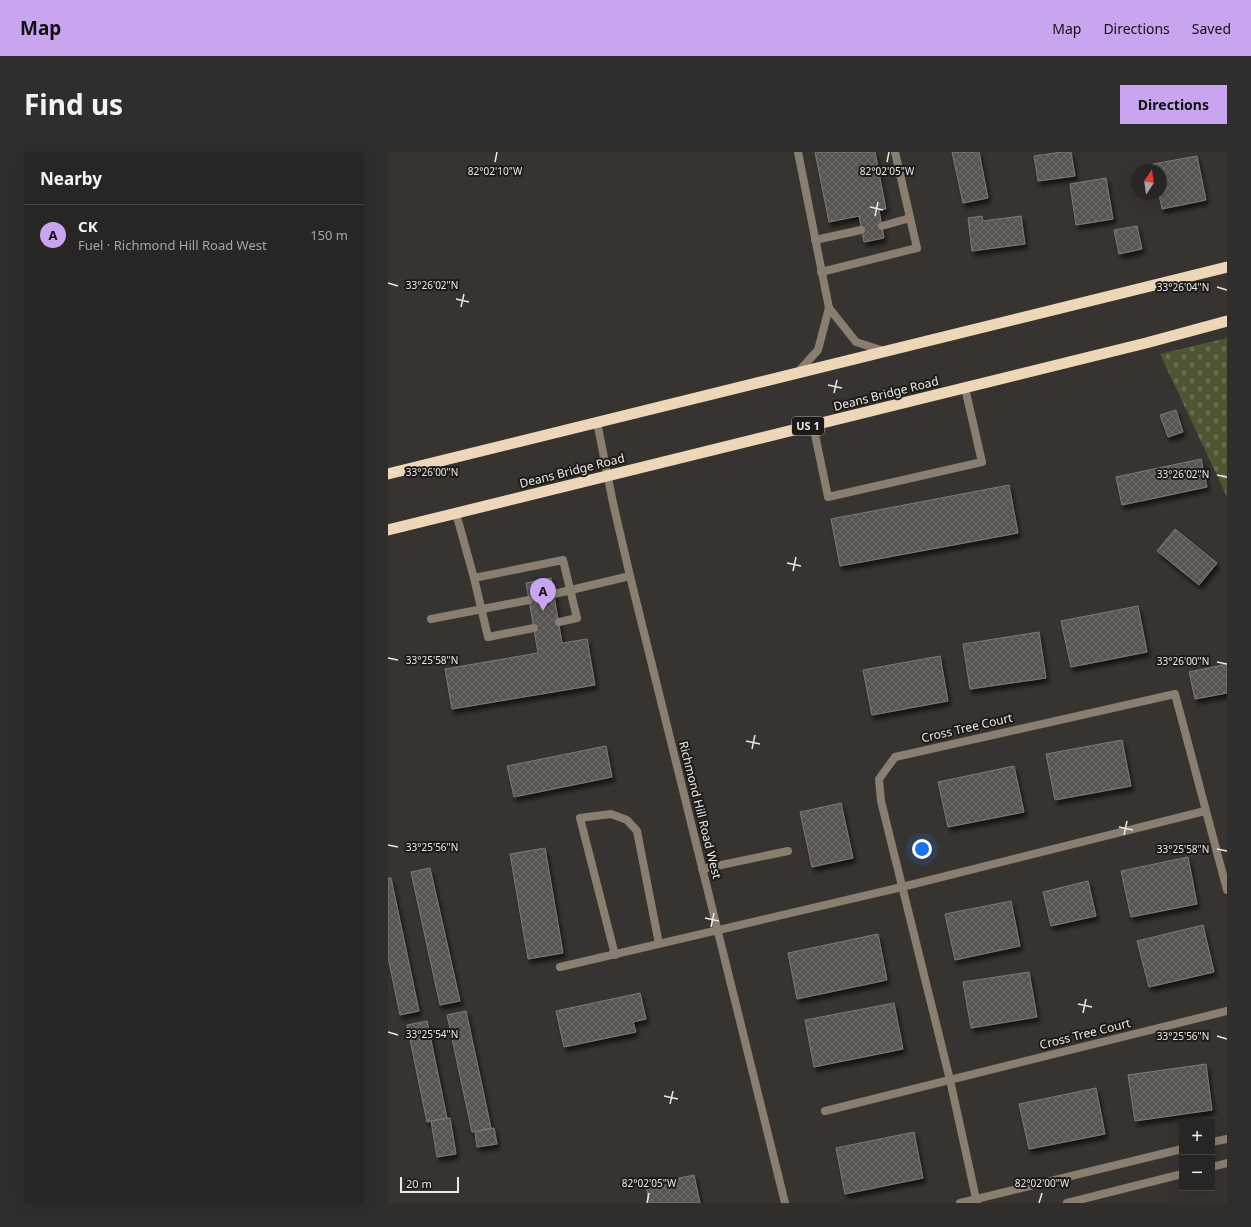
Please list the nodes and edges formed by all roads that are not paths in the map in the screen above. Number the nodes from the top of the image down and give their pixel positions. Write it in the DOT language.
graph roads {
  1 [pos="798,152"];
  2 [pos="895,152"];
  3 [pos="910,218"];
  4 [pos="882,226"];
  5 [pos="862,230"];
  6 [pos="815,240"];
  7 [pos="1227,267"];
  8 [pos="821,272"];
  9 [pos="829,308"];
  10 [pos="1227,322"];
  11 [pos="884,351"];
  12 [pos="798,373"];
  13 [pos="965,388"];
  14 [pos="597,422"];
  15 [pos="814,425"];
  16 [pos="388,474"];
  17 [pos="608,476"];
  18 [pos="456,513"];
  19 [pos="388,530"];
  20 [pos="630,576"];
  21 [pos="474,578"];
  22 [pos="571,590"];
  23 [pos="554,594"];
  24 [pos="529,600"];
  25 [pos="482,610"];
  26 [pos="431,620"];
  27 [pos="558,622"];
  28 [pos="534,628"];
  29 [pos="1205,811"];
  30 [pos="788,851"];
  31 [pos="1223,861"];
  32 [pos="702,869"];
  33 [pos="902,887"];
  34 [pos="1227,890"];
  35 [pos="717,931"];
  36 [pos="658,944"];
  37 [pos="615,955"];
  38 [pos="560,967"];
  39 [pos="1227,1011"];
  40 [pos="950,1080"];
  41 [pos="825,1111"];
  42 [pos="1227,1139"];
  43 [pos="1215,1141"];
  44 [pos="1179,1150"];
  45 [pos="1227,1163"];
  46 [pos="1215,1166"];
  47 [pos="1179,1175"];
  48 [pos="977,1201"];
  49 [pos="784,1203"];
  50 [pos="960,1203"];
  51 [pos="1067,1203"];
  1 -- 6 [label="street"];
  2 -- 3 [label="street"];
  3 -- 4 [label="street"];
  3 -- 8 [label="street"];
  5 -- 6 [label="street"];
  6 -- 8 [label="street"];
  7 -- 11 [label="highway"];
  8 -- 9 [label="street"];
  9 -- 11 [label="street"];
  9 -- 12 [label="street"];
  10 -- 13 [label="highway, Deans Bridge Road / US 1"];
  11 -- 12 [label="highway"];
  12 -- 14 [label="highway"];
  13 -- 15 [label="highway, Deans Bridge Road / US 1"];
  13 -- 15 [label="street"];
  14 -- 16 [label="highway"];
  14 -- 17 [label="street, Richmond Hill Road West"];
  15 -- 17 [label="highway, Deans Bridge Road / US 1"];
  17 -- 18 [label="highway, Deans Bridge Road / US 1"];
  17 -- 20 [label="street, Richmond Hill Road West"];
  18 -- 19 [label="highway, Deans Bridge Road / US 1"];
  18 -- 21 [label="street"];
  20 -- 22 [label="street"];
  20 -- 32 [label="street, Richmond Hill Road West"];
  21 -- 22 [label="street"];
  21 -- 25 [label="street"];
  22 -- 23 [label="street"];
  22 -- 27 [label="street"];
  24 -- 25 [label="street"];
  25 -- 26 [label="street"];
  25 -- 28 [label="street"];
  29 -- 31 [label="street, Cross Tree Court"];
  29 -- 33 [label="street"];
  29 -- 33 [label="street, Cross Tree Court"];
  30 -- 32 [label="street"];
  31 -- 34 [label="street, Cross Tree Court"];
  32 -- 35 [label="street, Richmond Hill Road West"];
  33 -- 35 [label="street"];
  33 -- 40 [label="street, Cross Tree Court"];
  35 -- 36 [label="street"];
  35 -- 49 [label="street, Richmond Hill Road West"];
  36 -- 37 [label="street"];
  36 -- 37 [label="street"];
  37 -- 38 [label="street"];
  39 -- 40 [label="street, Cross Tree Court"];
  40 -- 41 [label="street, Cross Tree Court"];
  40 -- 48 [label="street, Cross Tree Court"];
  42 -- 43 [label="street"];
  44 -- 48 [label="street"];
  45 -- 46 [label="street"];
  47 -- 51 [label="street"];
  48 -- 50 [label="street"];
}
